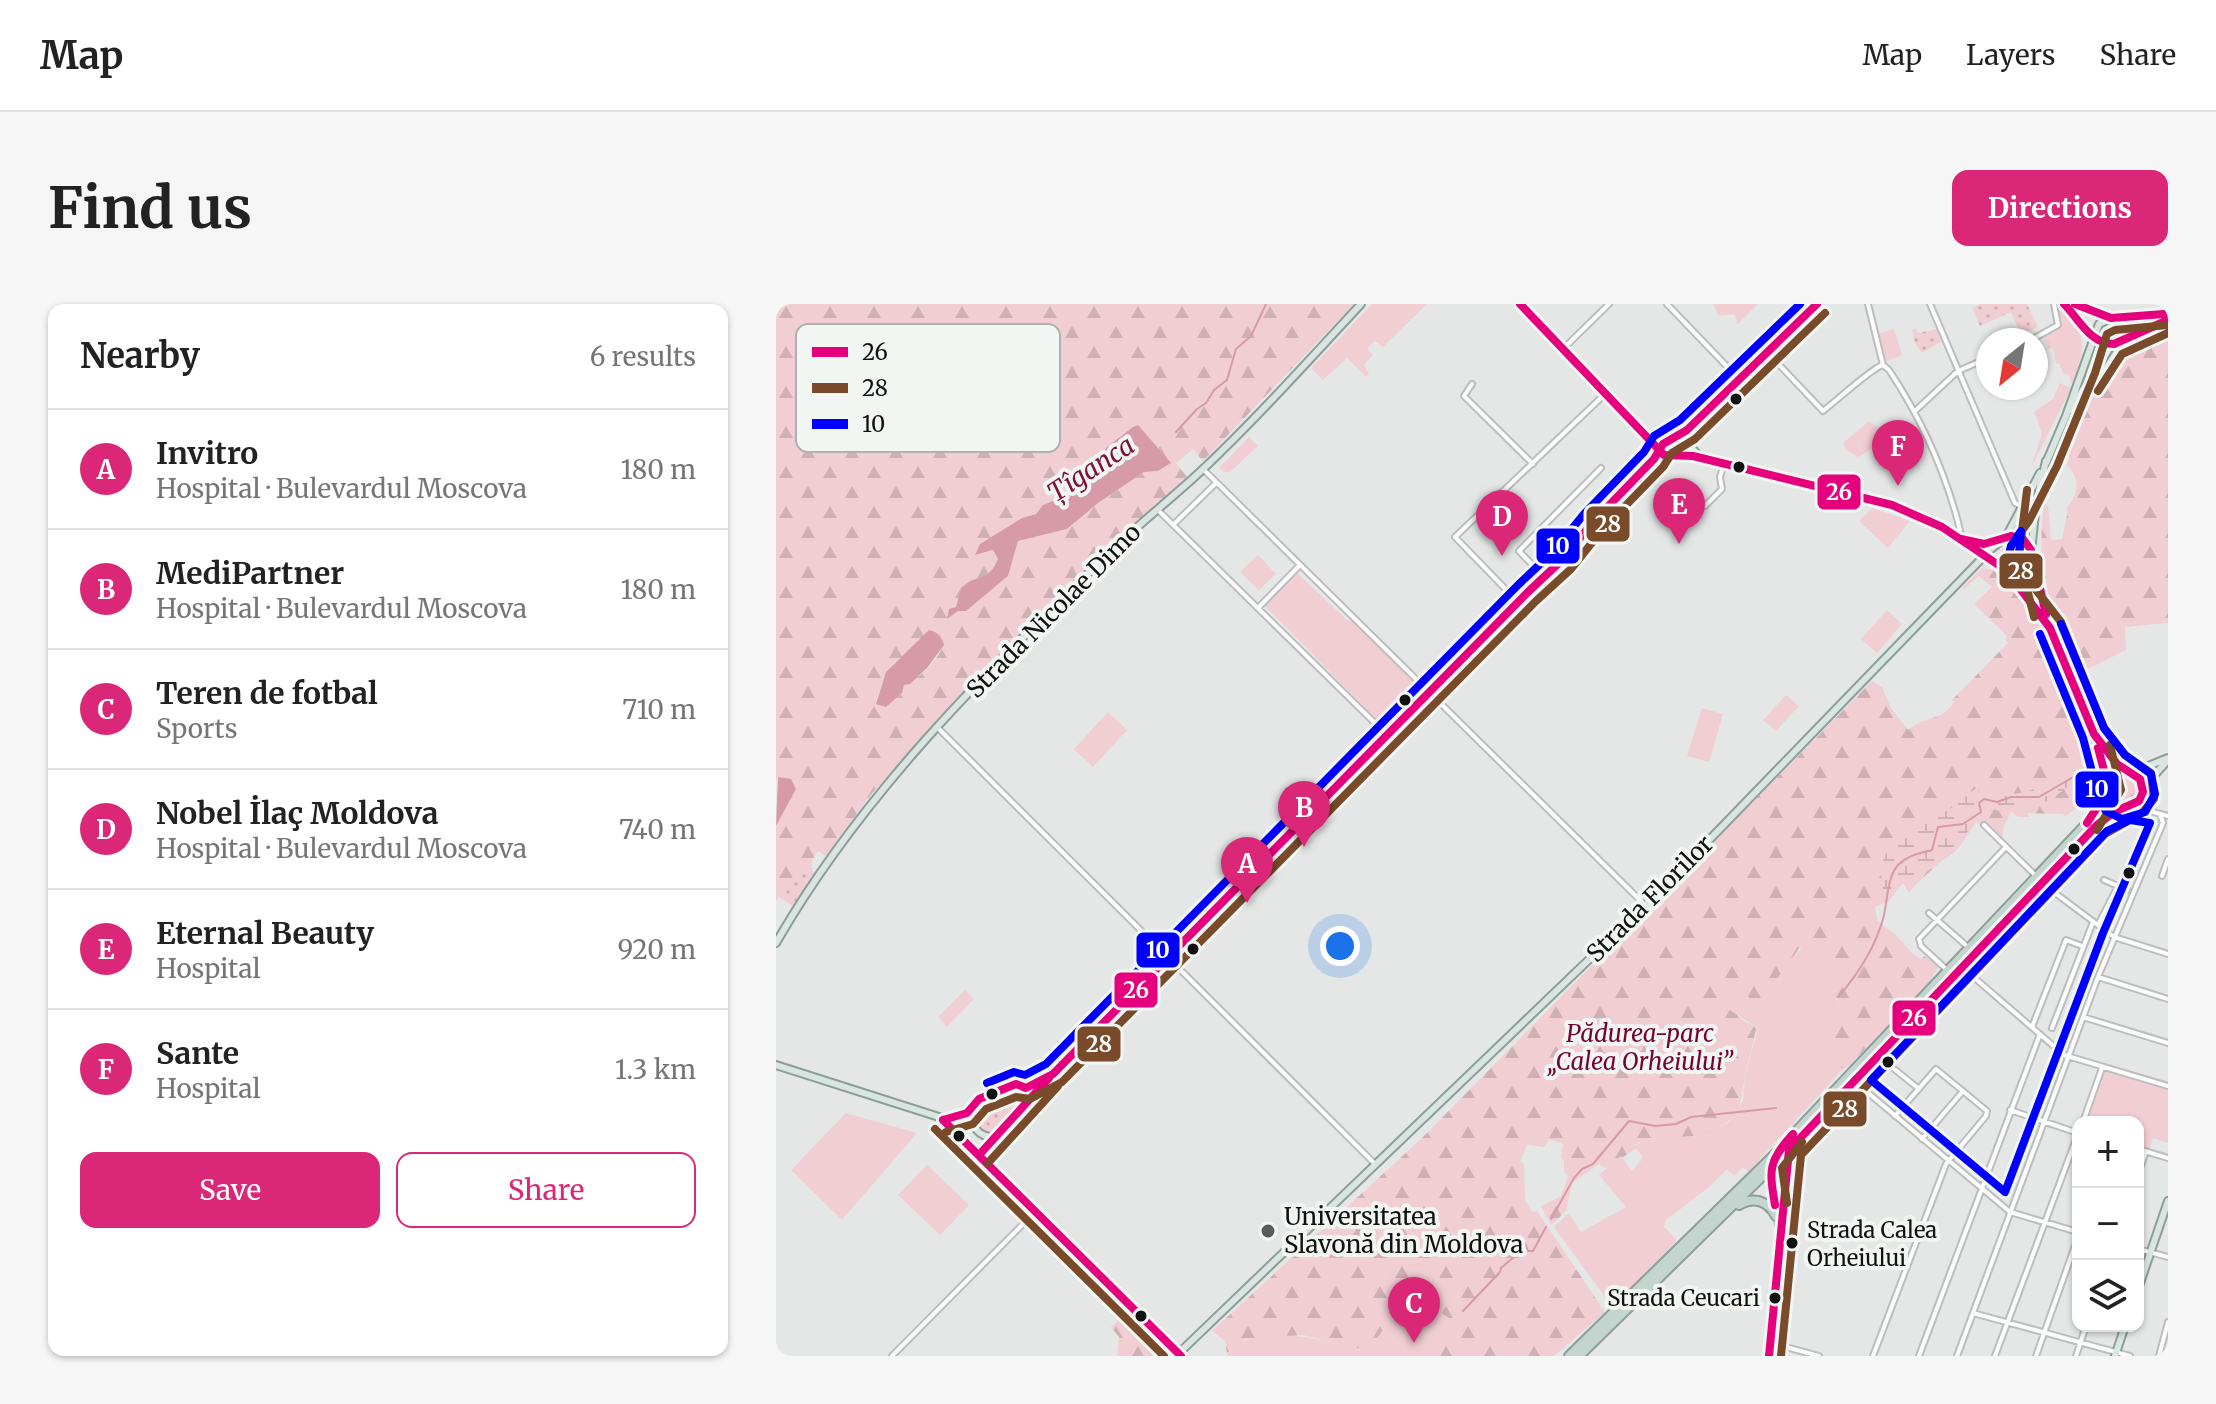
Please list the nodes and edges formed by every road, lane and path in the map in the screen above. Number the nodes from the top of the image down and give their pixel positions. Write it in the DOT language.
graph roads {
  1 [pos="1361,304"];
  2 [pos="1520,304"];
  3 [pos="1609,304"];
  4 [pos="1667,304"];
  5 [pos="1817,304"];
  6 [pos="1868,304"];
  7 [pos="2054,304"];
  8 [pos="2064,304"];
  9 [pos="2075,304"];
  10 [pos="1932,305"];
  11 [pos="2168,313"];
  12 [pos="2111,318"];
  13 [pos="2168,320"];
  14 [pos="2048,331"];
  15 [pos="2093,336"];
  16 [pos="2114,344"];
  17 [pos="1563,349"];
  18 [pos="1768,353"];
  19 [pos="1976,363"];
  20 [pos="1883,365"];
  21 [pos="1958,371"];
  22 [pos="1740,380"];
  23 [pos="1472,384"];
  24 [pos="1606,393"];
  25 [pos="1915,411"];
  26 [pos="2066,416"];
  27 [pos="1688,429"];
  28 [pos="1643,434"];
  29 [pos="1668,447"];
  30 [pos="1671,456"];
  31 [pos="1700,458"];
  32 [pos="1654,459"];
  33 [pos="2046,461"];
  34 [pos="1724,463"];
  35 [pos="1533,464"];
  36 [pos="1601,468"];
  37 [pos="1203,469"];
  38 [pos="1216,483"];
  39 [pos="1705,506"];
  40 [pos="2023,507"];
  41 [pos="1158,510"];
  42 [pos="1173,525"];
  43 [pos="1587,533"];
  44 [pos="1959,538"];
  45 [pos="2003,540"];
  46 [pos="1975,551"];
  47 [pos="1566,553"];
  48 [pos="2031,553"];
  49 [pos="1984,557"];
  50 [pos="1300,565"];
  51 [pos="1974,568"];
  52 [pos="2003,569"];
  53 [pos="1541,574"];
  54 [pos="1528,592"];
  55 [pos="1518,602"];
  56 [pos="1258,608"];
  57 [pos="2050,628"];
  58 [pos="1429,692"];
  59 [pos="937,727"];
  60 [pos="2094,734"];
  61 [pos="1387,735"];
  62 [pos="2168,759"];
  63 [pos="2129,773"];
  64 [pos="2109,788"];
  65 [pos="2142,793"];
  66 [pos="2128,806"];
  67 [pos="2150,810"];
  68 [pos="2160,814"];
  69 [pos="2168,816"];
  70 [pos="1984,825"];
  71 [pos="2006,847"];
  72 [pos="2168,859"];
  73 [pos="2162,876"];
  74 [pos="2039,879"];
  75 [pos="2104,880"];
  76 [pos="2118,886"];
  77 [pos="2127,890"];
  78 [pos="1645,905"];
  79 [pos="1929,913"];
  80 [pos="1936,919"];
  81 [pos="2096,924"];
  82 [pos="2114,937"];
  83 [pos="776,943"];
  84 [pos="2082,946"];
  85 [pos="1968,947"];
  86 [pos="2168,954"];
  87 [pos="1168,956"];
  88 [pos="1961,966"];
  89 [pos="1947,970"];
  90 [pos="2098,977"];
  91 [pos="2168,999"];
  92 [pos="2083,1017"];
  93 [pos="1900,1026"];
  94 [pos="2032,1027"];
  95 [pos="2052,1028"];
  96 [pos="2040,1034"];
  97 [pos="2168,1043"];
  98 [pos="2068,1057"];
  99 [pos="1888,1064"];
  100 [pos="776,1065"];
  101 [pos="2103,1067"];
  102 [pos="1053,1074"];
  103 [pos="1854,1081"];
  104 [pos="2168,1086"];
  105 [pos="1026,1088"];
  106 [pos="1919,1089"];
  107 [pos="1963,1091"];
  108 [pos="1032,1099"];
  109 [pos="973,1109"];
  110 [pos="2010,1110"];
  111 [pos="1895,1116"];
  112 [pos="2085,1116"];
  113 [pos="943,1120"];
  114 [pos="2044,1122"];
  115 [pos="2072,1131"];
  116 [pos="996,1137"];
  117 [pos="1922,1139"];
  118 [pos="2072,1149"];
  119 [pos="1789,1150"];
  120 [pos="2146,1151"];
  121 [pos="979,1155"];
  122 [pos="1773,1156"];
  123 [pos="2144,1157"];
  124 [pos="2168,1158"];
  125 [pos="1948,1161"];
  126 [pos="1375,1164"];
  127 [pos="1768,1172"];
  128 [pos="1981,1189"];
  129 [pos="2168,1201"];
  130 [pos="1036,1211"];
  131 [pos="1723,1212"];
  132 [pos="2010,1212"];
  133 [pos="1776,1216"];
  134 [pos="2044,1223"];
  135 [pos="2072,1233"];
  136 [pos="1779,1236"];
  137 [pos="2144,1251"];
  138 [pos="2072,1252"];
  139 [pos="2150,1253"];
  140 [pos="2168,1257"];
  141 [pos="2144,1271"];
  142 [pos="1973,1313"];
  143 [pos="2168,1322"];
  144 [pos="2007,1323"];
  145 [pos="2084,1332"];
  146 [pos="2123,1332"];
  147 [pos="2044,1333"];
  148 [pos="1771,1343"];
  149 [pos="2080,1343"];
  150 [pos="2115,1354"];
  151 [pos="1180,1355"];
  152 [pos="892,1356"];
  153 [pos="1569,1356"];
  154 [pos="1579,1356"];
  155 [pos="1769,1356"];
  156 [pos="1819,1356"];
  157 [pos="1873,1356"];
  158 [pos="1919,1356"];
  159 [pos="1957,1356"];
  160 [pos="1995,1356"];
  161 [pos="2036,1356"];
  162 [pos="2076,1356"];
  163 [pos="2130,1356"];
  164 [pos="2159,1356"];
  1 -- 37 [label="main road, Strada Nicolae Dimo"];
  2 -- 17 [label="main road"];
  3 -- 17 [label="street"];
  4 -- 22 [label="street"];
  5 -- 18 [label="main road"];
  6 -- 20 [label="street"];
  7 -- 14 [label="street"];
  8 -- 15 [label="main road"];
  9 -- 12 [label="main road"];
  10 -- 21 [label="street"];
  11 -- 12 [label="main road"];
  12 -- 15 [label="main road"];
  12 -- 16 [label="main road"];
  13 -- 16 [label="main road"];
  15 -- 16 [label="main road"];
  15 -- 26 [label="main road"];
  16 -- 26 [label="main road"];
  17 -- 24 [label="main road"];
  18 -- 20 [label="street"];
  18 -- 22 [label="main road"];
  19 -- 21 [label="street"];
  20 -- 25 [label="street"];
  21 -- 25 [label="street"];
  21 -- 40 [label="street"];
  22 -- 27 [label="main road"];
  23 -- 35 [label="street"];
  24 -- 28 [label="main road"];
  24 -- 35 [label="street"];
  25 -- 44 [label="street"];
  26 -- 33 [label="main road"];
  27 -- 29 [label="main road"];
  27 -- 29 [label="main road"];
  27 -- 31 [label="main road"];
  28 -- 29 [label="main road"];
  28 -- 32 [label="main road"];
  29 -- 30 [label="main road"];
  29 -- 31 [label="main road"];
  29 -- 32 [label="main road"];
  30 -- 31 [label="main road"];
  30 -- 43 [label="main road"];
  31 -- 34 [label="main road"];
  32 -- 43 [label="main road"];
  33 -- 40 [label="main road, Strada Florilor"];
  33 -- 48 [label="main road"];
  34 -- 39 [label="street"];
  34 -- 44 [label="main road"];
  35 -- 55 [label="street"];
  36 -- 53 [label="street"];
  37 -- 38 [label="street"];
  37 -- 41 [label="main road, Strada Nicolae Dimo"];
  38 -- 42 [label="street"];
  38 -- 50 [label="street"];
  40 -- 45 [label="main road, Strada Florilor"];
  41 -- 42 [label="street"];
  41 -- 59 [label="main road, Strada Nicolae Dimo"];
  42 -- 56 [label="street"];
  43 -- 47 [label="main road"];
  44 -- 45 [label="main road"];
  44 -- 46 [label="main road"];
  45 -- 48 [label="main road"];
  45 -- 49 [label="main road, Strada Florilor"];
  45 -- 52 [label="main road"];
  46 -- 49 [label="main road"];
  46 -- 51 [label="main road"];
  47 -- 53 [label="main road"];
  47 -- 54 [label="main road"];
  48 -- 52 [label="main road"];
  48 -- 57 [label="main road"];
  49 -- 51 [label="main road, Strada Florilor"];
  49 -- 52 [label="main road"];
  50 -- 56 [label="street"];
  50 -- 58 [label="street"];
  51 -- 52 [label="main road"];
  51 -- 78 [label="main road, Strada Florilor"];
  52 -- 57 [label="main road"];
  53 -- 54 [label="main road"];
  54 -- 55 [label="main road"];
  55 -- 58 [label="main road"];
  56 -- 61 [label="street"];
  57 -- 60 [label="main road"];
  58 -- 61 [label="main road"];
  58 -- 78 [label="street"];
  59 -- 83 [label="main road, Strada Nicolae Dimo"];
  59 -- 87 [label="street"];
  60 -- 63 [label="main road"];
  60 -- 64 [label="main road"];
  61 -- 87 [label="main road"];
  62 -- 63 [label="main road"];
  62 -- 65 [label="main road"];
  63 -- 64 [label="highway"];
  63 -- 65 [label="highway"];
  64 -- 66 [label="highway"];
  64 -- 74 [label="highway"];
  65 -- 66 [label="highway"];
  65 -- 67 [label="street"];
  66 -- 67 [label="street"];
  66 -- 74 [label="highway"];
  67 -- 68 [label="street"];
  68 -- 69 [label="street"];
  68 -- 82 [label="street"];
  70 -- 71 [label="street"];
  71 -- 74 [label="street"];
  71 -- 80 [label="street"];
  72 -- 73 [label="street"];
  74 -- 81 [label="street"];
  74 -- 85 [label="highway"];
  74 -- 88 [label="highway"];
  75 -- 76 [label="street"];
  76 -- 77 [label="street"];
  76 -- 81 [label="street"];
  78 -- 126 [label="main road, Strada Florilor"];
  79 -- 80 [label="street"];
  80 -- 85 [label="street"];
  80 -- 89 [label="street"];
  81 -- 82 [label="street"];
  81 -- 84 [label="street"];
  82 -- 86 [label="street"];
  82 -- 90 [label="street"];
  84 -- 94 [label="street"];
  84 -- 95 [label="street"];
  85 -- 89 [label="highway"];
  87 -- 102 [label="main road"];
  87 -- 126 [label="street"];
  88 -- 93 [label="highway"];
  88 -- 94 [label="street"];
  89 -- 93 [label="highway"];
  90 -- 91 [label="street"];
  90 -- 92 [label="street"];
  92 -- 97 [label="street"];
  92 -- 98 [label="street"];
  93 -- 103 [label="highway"];
  93 -- 122 [label="highway"];
  94 -- 96 [label="street"];
  96 -- 98 [label="street"];
  96 -- 110 [label="street"];
  98 -- 101 [label="street"];
  98 -- 114 [label="street"];
  99 -- 106 [label="street"];
  100 -- 113 [label="main road"];
  101 -- 104 [label="street"];
  101 -- 112 [label="street"];
  102 -- 105 [label="main road"];
  102 -- 108 [label="main road"];
  103 -- 111 [label="street"];
  103 -- 119 [label="highway"];
  105 -- 108 [label="main road"];
  105 -- 109 [label="main road"];
  106 -- 107 [label="street"];
  106 -- 111 [label="street"];
  107 -- 117 [label="street"];
  107 -- 125 [label="street"];
  108 -- 116 [label="main road"];
  109 -- 113 [label="main road"];
  109 -- 116 [label="main road"];
  110 -- 114 [label="street"];
  110 -- 128 [label="street"];
  111 -- 117 [label="street"];
  113 -- 121 [label="main road"];
  114 -- 115 [label="street"];
  114 -- 132 [label="street"];
  116 -- 121 [label="main road"];
  117 -- 125 [label="street"];
  118 -- 134 [label="street"];
  119 -- 127 [label="highway"];
  119 -- 136 [label="street"];
  120 -- 123 [label="street"];
  120 -- 124 [label="street"];
  121 -- 130 [label="main road"];
  122 -- 127 [label="street"];
  122 -- 131 [label="highway"];
  125 -- 128 [label="street"];
  125 -- 157 [label="street"];
  126 -- 151 [label="main road, Strada Florilor"];
  127 -- 131 [label="highway"];
  127 -- 133 [label="street"];
  128 -- 132 [label="street"];
  128 -- 158 [label="street"];
  129 -- 139 [label="main road"];
  130 -- 151 [label="main road"];
  130 -- 152 [label="street"];
  131 -- 133 [label="highway"];
  131 -- 153 [label="highway"];
  131 -- 154 [label="highway"];
  132 -- 134 [label="street"];
  132 -- 142 [label="street"];
  133 -- 136 [label="street"];
  134 -- 135 [label="street"];
  134 -- 144 [label="street"];
  136 -- 148 [label="street"];
  137 -- 139 [label="street"];
  138 -- 147 [label="street"];
  139 -- 140 [label="street"];
  139 -- 141 [label="main road"];
  142 -- 144 [label="street"];
  142 -- 159 [label="street"];
  143 -- 164 [label="street"];
  144 -- 147 [label="street"];
  144 -- 160 [label="street"];
  145 -- 149 [label="street"];
  146 -- 150 [label="main road"];
  147 -- 149 [label="street"];
  147 -- 161 [label="street"];
  148 -- 155 [label="street"];
  148 -- 156 [label="street"];
  149 -- 150 [label="street"];
  149 -- 162 [label="street"];
  150 -- 163 [label="street"];
}
